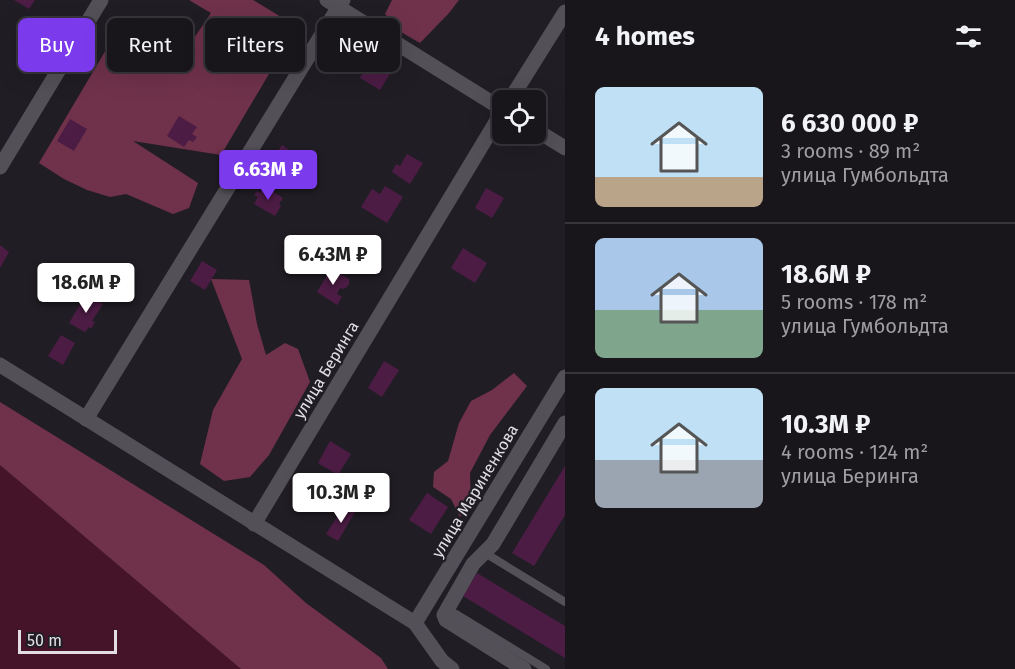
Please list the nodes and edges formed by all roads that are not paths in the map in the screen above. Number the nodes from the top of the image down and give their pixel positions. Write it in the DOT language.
graph roads {
  1 [pos="100,0"];
  2 [pos="336,2"];
  3 [pos="565,12"];
  4 [pos="516,90"];
  5 [pos="492,104"];
  6 [pos="492,128"];
  7 [pos="546,136"];
  8 [pos="565,148"];
  9 [pos="0,167"];
  10 [pos="0,365"];
  11 [pos="565,377"];
  12 [pos="86,419"];
  13 [pos="565,423"];
  14 [pos="254,524"];
  15 [pos="485,552"];
  16 [pos="565,602"];
  17 [pos="456,614"];
  18 [pos="415,623"];
  19 [pos="484,638"];
  20 [pos="525,665"];
  21 [pos="452,669"];
  22 [pos="546,669"];
  1 -- 9 [label="street"];
  2 -- 5 [label="street"];
  2 -- 12 [label="street"];
  3 -- 4 [label="street"];
  6 -- 14 [label="street, улица Беринга"];
  7 -- 8 [label="street"];
  10 -- 12 [label="street"];
  11 -- 18 [label="street, улица Мариненкова"];
  12 -- 14 [label="street"];
  13 -- 15 [label="street"];
  14 -- 18 [label="street"];
  15 -- 16 [label="lane"];
  15 -- 19 [label="street"];
  17 -- 19 [label="lane"];
  18 -- 21 [label="street"];
  19 -- 20 [label="street"];
  20 -- 22 [label="lane"];
}
